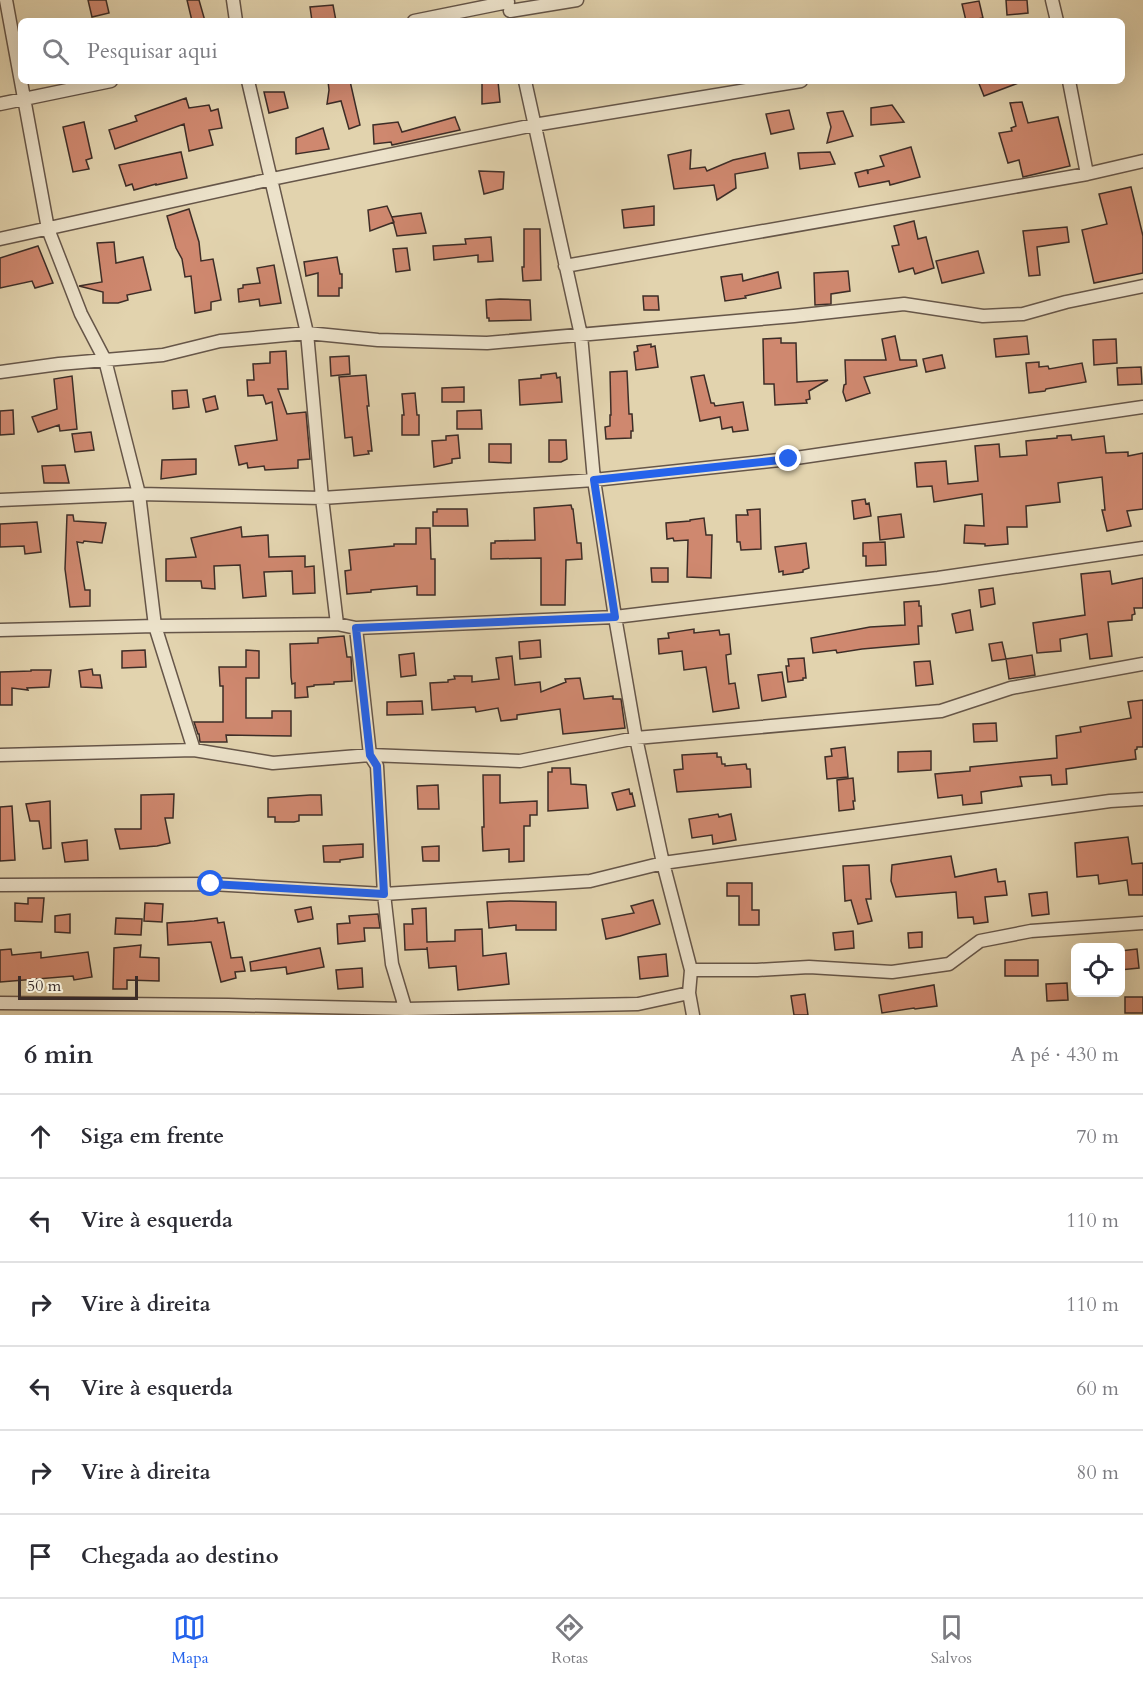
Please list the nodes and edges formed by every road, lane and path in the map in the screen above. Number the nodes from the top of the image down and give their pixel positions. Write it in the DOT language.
graph roads {
  1 [pos="6,0"];
  2 [pos="233,0"];
  3 [pos="577,0"];
  4 [pos="1052,0"];
  5 [pos="510,9"];
  6 [pos="236,18"];
  7 [pos="438,18"];
  8 [pos="1056,18"];
  9 [pos="18,65"];
  10 [pos="21,84"];
  11 [pos="96,84"];
  12 [pos="249,84"];
  13 [pos="526,84"];
  14 [pos="783,84"];
  15 [pos="1070,84"];
  16 [pos="24,98"];
  17 [pos="0,104"];
  18 [pos="534,125"];
  19 [pos="1143,160"];
  20 [pos="1087,174"];
  21 [pos="272,179"];
  22 [pos="48,229"];
  23 [pos="0,239"];
  24 [pos="565,266"];
  25 [pos="1143,286"];
  26 [pos="307,333"];
  27 [pos="580,334"];
  28 [pos="105,360"];
  29 [pos="0,372"];
  30 [pos="1143,407"];
  31 [pos="594,480"];
  32 [pos="139,494"];
  33 [pos="322,498"];
  34 [pos="0,500"];
  35 [pos="1143,548"];
  36 [pos="615,617"];
  37 [pos="337,624"];
  38 [pos="155,626"];
  39 [pos="356,628"];
  40 [pos="0,630"];
  41 [pos="1143,664"];
  42 [pos="636,738"];
  43 [pos="194,750"];
  44 [pos="0,755"];
  45 [pos="370,755"];
  46 [pos="1143,800"];
  47 [pos="663,863"];
  48 [pos="0,885"];
  49 [pos="384,894"];
  50 [pos="1143,923"];
  51 [pos="691,970"];
  52 [pos="688,993"];
  53 [pos="0,1003"];
  54 [pos="407,1012"];
  55 [pos="693,1015"];
  1 -- 9 [label="street"];
  2 -- 6 [label="street"];
  3 -- 5 [label="street"];
  4 -- 8 [label="street"];
  5 -- 7 [label="street"];
  10 -- 16 [label="street"];
  11 -- 16 [label="street"];
  12 -- 21 [label="street"];
  13 -- 18 [label="street"];
  14 -- 18 [label="street"];
  15 -- 20 [label="street"];
  16 -- 17 [label="street"];
  16 -- 22 [label="street"];
  18 -- 21 [label="street"];
  18 -- 24 [label="street"];
  19 -- 20 [label="street"];
  20 -- 24 [label="street"];
  21 -- 22 [label="street"];
  21 -- 26 [label="street"];
  22 -- 23 [label="street"];
  22 -- 28 [label="street"];
  24 -- 27 [label="street"];
  25 -- 27 [label="street"];
  26 -- 27 [label="street"];
  26 -- 28 [label="street"];
  26 -- 33 [label="street"];
  27 -- 31 [label="street"];
  28 -- 29 [label="street"];
  28 -- 32 [label="street"];
  30 -- 31 [label="street"];
  31 -- 33 [label="street"];
  31 -- 36 [label="street"];
  32 -- 33 [label="street"];
  32 -- 34 [label="street"];
  32 -- 38 [label="street"];
  33 -- 37 [label="street"];
  35 -- 36 [label="street"];
  36 -- 39 [label="street"];
  36 -- 42 [label="street"];
  37 -- 38 [label="street"];
  37 -- 39 [label="street"];
  38 -- 40 [label="street"];
  38 -- 43 [label="street"];
  39 -- 45 [label="street"];
  41 -- 42 [label="street"];
  42 -- 45 [label="street"];
  42 -- 47 [label="street"];
  43 -- 44 [label="street"];
  43 -- 45 [label="street"];
  45 -- 49 [label="street"];
  46 -- 47 [label="street"];
  47 -- 49 [label="street"];
  47 -- 51 [label="street"];
  48 -- 49 [label="street"];
  49 -- 54 [label="street"];
  50 -- 51 [label="street"];
  51 -- 52 [label="street"];
  52 -- 54 [label="street"];
  52 -- 55 [label="street"];
  53 -- 54 [label="street"];
}
